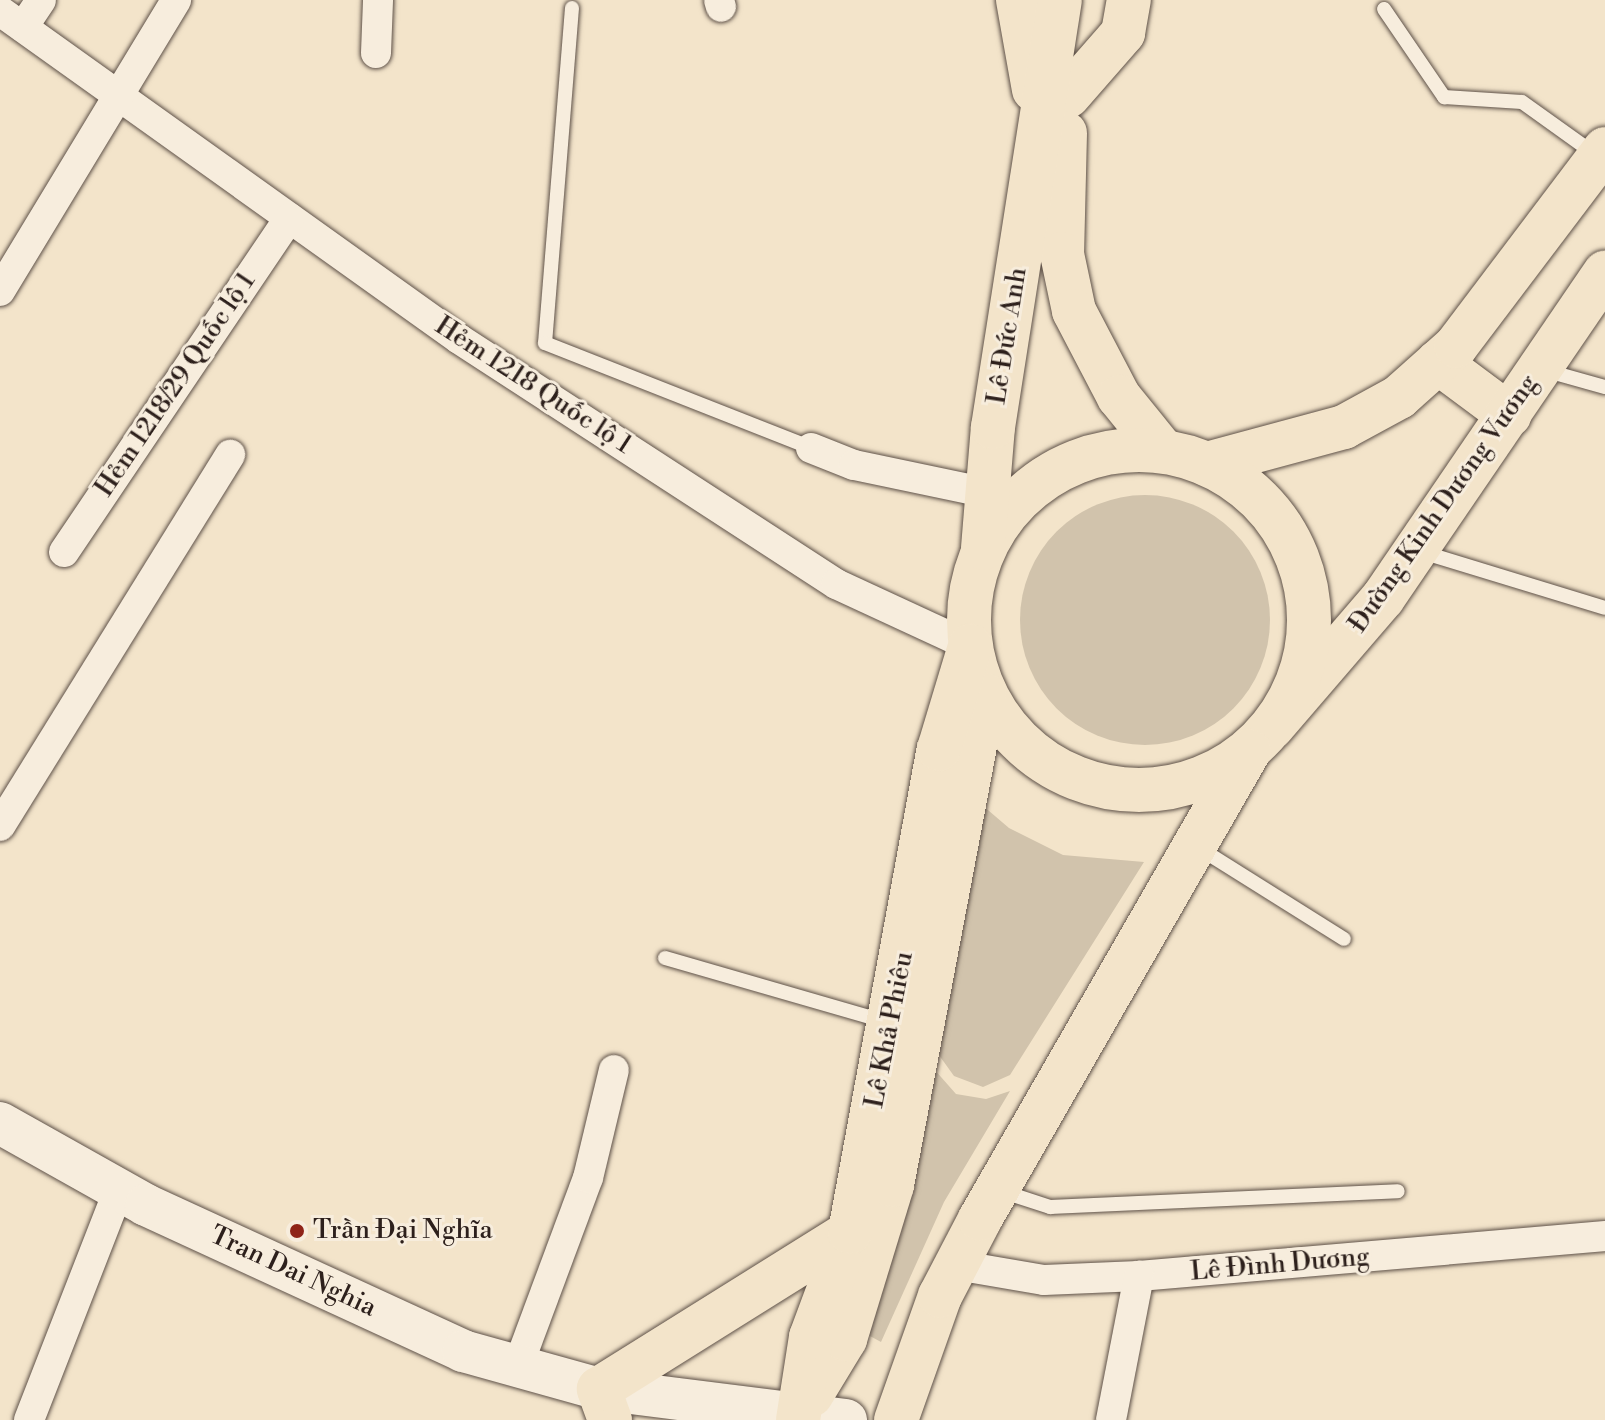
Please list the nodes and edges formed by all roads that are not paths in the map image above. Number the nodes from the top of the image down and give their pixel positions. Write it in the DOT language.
graph roads {
  1 [pos="41,0"];
  2 [pos="176,0"];
  3 [pos="378,0"];
  4 [pos="1018,0"];
  5 [pos="1060,0"];
  6 [pos="1086,0"];
  7 [pos="1129,0"];
  8 [pos="572,8"];
  9 [pos="1384,9"];
  10 [pos="12,19"];
  11 [pos="376,53"];
  12 [pos="116,93"];
  13 [pos="1054,110"];
  14 [pos="1602,153"];
  15 [pos="289,218"];
  16 [pos="1605,272"];
  17 [pos="0,291"];
  18 [pos="1438,362"];
  19 [pos="1540,369"];
  20 [pos="1605,387"];
  21 [pos="1509,415"];
  22 [pos="811,448"];
  23 [pos="1162,450"];
  24 [pos="230,455"];
  25 [pos="1207,464"];
  26 [pos="988,493"];
  27 [pos="983,549"];
  28 [pos="1418,550"];
  29 [pos="64,552"];
  30 [pos="1605,608"];
  31 [pos="970,646"];
  32 [pos="985,695"];
  33 [pos="1261,739"];
  34 [pos="0,826"];
  35 [pos="1198,848"];
  36 [pos="1344,939"];
  37 [pos="665,958"];
  38 [pos="892,1024"];
  39 [pos="614,1070"];
  40 [pos="0,1123"];
  41 [pos="119,1189"];
  42 [pos="998,1190"];
  43 [pos="1398,1191"];
  44 [pos="850,1232"];
  45 [pos="1605,1236"];
  46 [pos="956,1265"];
  47 [pos="1139,1276"];
  48 [pos="518,1366"];
  49 [pos="600,1410"];
  50 [pos="799,1416"];
  51 [pos="29,1420"];
  52 [pos="846,1420"];
  53 [pos="896,1420"];
  54 [pos="1111,1420"];
  1 -- 10 [label="street"];
  2 -- 12 [label="street"];
  3 -- 11 [label="street"];
  4 -- 13 [label="main road, Lê Đức Anh"];
  5 -- 13 [label="main road, Lê Đức Anh"];
  6 -- 13 [label="main road, Lê Đức Anh"];
  7 -- 13 [label="main road"];
  8 -- 22 [label="lane"];
  9 -- 14 [label="lane"];
  10 -- 12 [label="street, Hẻm 1218 Quốc lộ 1"];
  12 -- 15 [label="street, Hẻm 1218 Quốc lộ 1"];
  12 -- 17 [label="street"];
  13 -- 23 [label="main road, Lê Đức Anh"];
  13 -- 26 [label="main road, Lê Đức Anh"];
  14 -- 18 [label="main road"];
  15 -- 29 [label="street, Hẻm 1218/29 Quốc lộ 1"];
  15 -- 31 [label="street, Hẻm 1218 Quốc lộ 1"];
  16 -- 19 [label="main road, Đường Kinh Dương Vương"];
  18 -- 21 [label="main road"];
  18 -- 25 [label="main road"];
  19 -- 20 [label="lane"];
  19 -- 21 [label="main road, Đường Kinh Dương Vương"];
  21 -- 28 [label="main road, Đường Kinh Dương Vương"];
  22 -- 26 [label="street"];
  23 -- 25 [label="main road"];
  23 -- 27 [label="main road"];
  24 -- 34 [label="street"];
  25 -- 33 [label="main road"];
  26 -- 27 [label="main road, Lê Đức Anh"];
  27 -- 31 [label="main road"];
  28 -- 30 [label="lane"];
  28 -- 33 [label="main road, Đường Kinh Dương Vương"];
  31 -- 32 [label="main road"];
  31 -- 38 [label="main road, Lê Khả Phiêu"];
  32 -- 33 [label="main road"];
  32 -- 50 [label="main road, Lê Khả Phiêu"];
  33 -- 35 [label="main road"];
  35 -- 36 [label="lane"];
  35 -- 42 [label="main road"];
  37 -- 38 [label="lane"];
  38 -- 44 [label="main road, Lê Khả Phiêu"];
  39 -- 48 [label="street"];
  40 -- 41 [label="main road, Tran Dai Nghia"];
  41 -- 48 [label="main road, Tran Dai Nghia"];
  41 -- 51 [label="street"];
  42 -- 43 [label="lane"];
  42 -- 46 [label="main road"];
  44 -- 49 [label="main road"];
  44 -- 50 [label="main road, Lê Khả Phiêu"];
  45 -- 47 [label="street, Lê Đình Dương"];
  46 -- 47 [label="street, Lê Đình Dương"];
  46 -- 53 [label="main road"];
  47 -- 54 [label="street"];
  48 -- 49 [label="main road, Tran Dai Nghia"];
  49 -- 50 [label="main road"];
  50 -- 52 [label="main road"];
}
